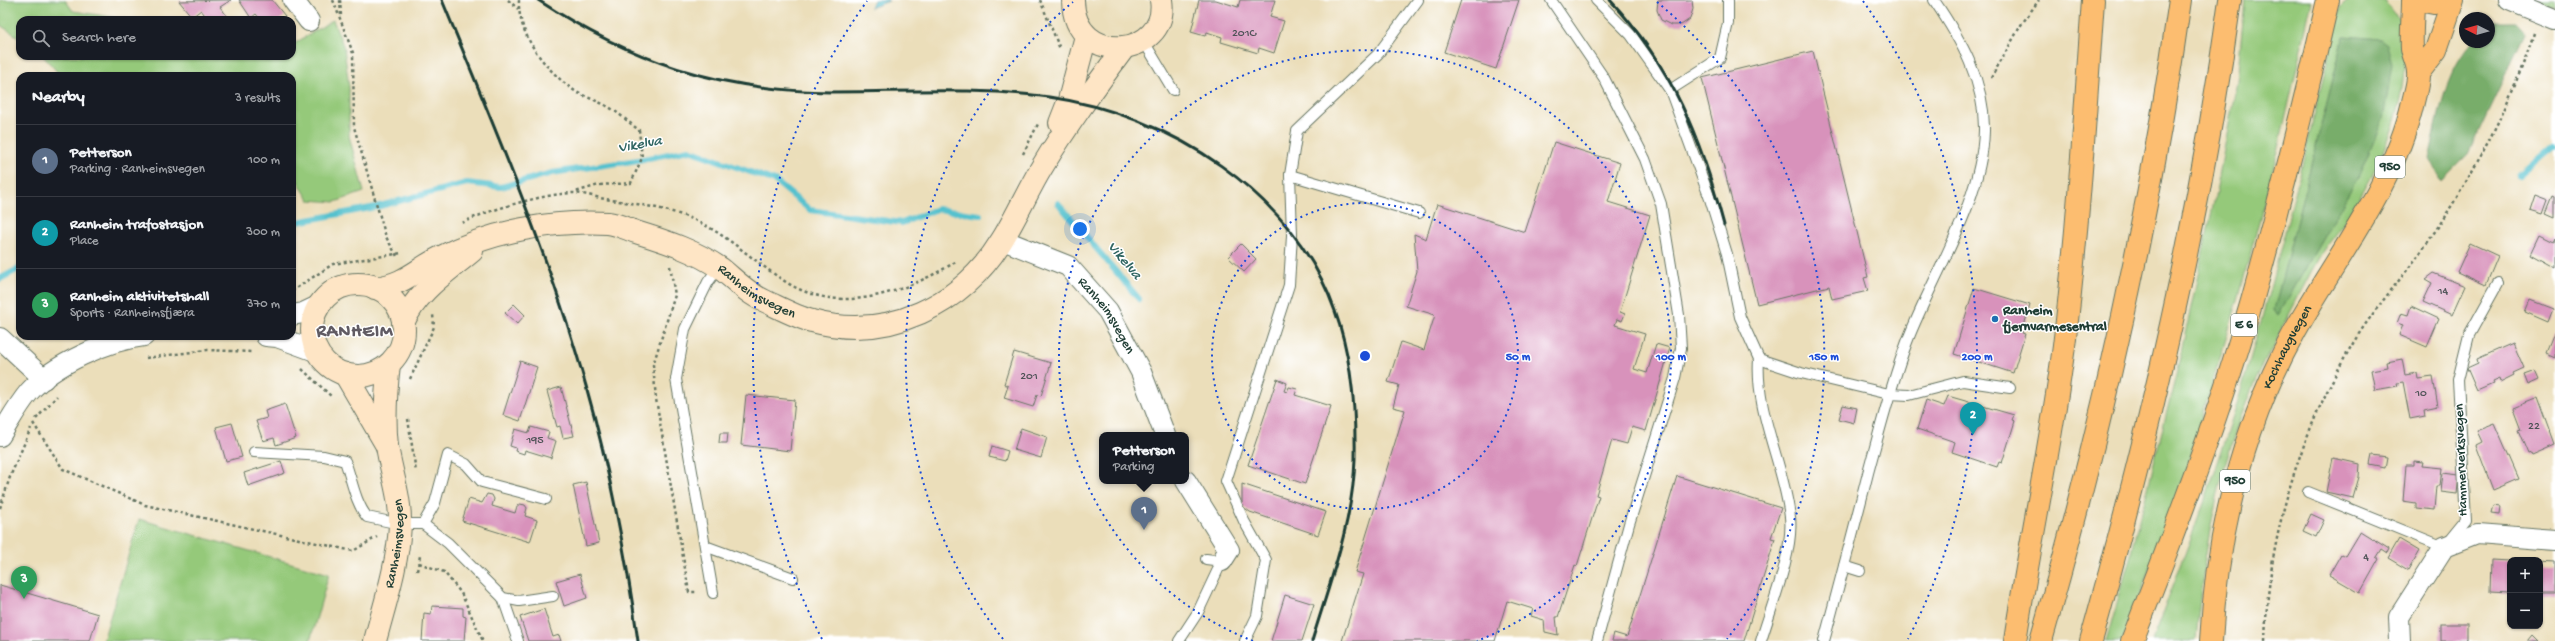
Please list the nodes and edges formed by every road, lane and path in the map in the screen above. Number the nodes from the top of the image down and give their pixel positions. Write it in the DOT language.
graph roads {
  1 [pos="293,0"];
  2 [pos="333,0"];
  3 [pos="340,0"];
  4 [pos="508,0"];
  5 [pos="519,0"];
  6 [pos="1040,0"];
  7 [pos="1073,0"];
  8 [pos="1161,0"];
  9 [pos="1418,0"];
  10 [pos="1551,0"];
  11 [pos="1596,0"];
  12 [pos="1728,0"];
  13 [pos="1934,0"];
  14 [pos="2039,0"];
  15 [pos="2093,0"];
  16 [pos="2180,0"];
  17 [pos="2230,0"];
  18 [pos="2328,0"];
  19 [pos="2413,0"];
  20 [pos="2420,0"];
  21 [pos="2450,0"];
  22 [pos="2453,0"];
  23 [pos="2509,0"];
  24 [pos="519,10"];
  25 [pos="341,18"];
  26 [pos="2555,19"];
  27 [pos="309,21"];
  28 [pos="2535,30"];
  29 [pos="1086,36"];
  30 [pos="1134,44"];
  31 [pos="1059,56"];
  32 [pos="2418,72"];
  33 [pos="1173,90"];
  34 [pos="1670,90"];
  35 [pos="1982,96"];
  36 [pos="1041,117"];
  37 [pos="1020,160"];
  38 [pos="1041,168"];
  39 [pos="1290,175"];
  40 [pos="573,193"];
  41 [pos="1419,213"];
  42 [pos="1005,235"];
  43 [pos="487,239"];
  44 [pos="397,256"];
  45 [pos="718,268"];
  46 [pos="2498,283"];
  47 [pos="375,288"];
  48 [pos="320,305"];
  49 [pos="433,307"];
  50 [pos="296,314"];
  51 [pos="403,323"];
  52 [pos="0,338"];
  53 [pos="128,340"];
  54 [pos="287,340"];
  55 [pos="263,344"];
  56 [pos="318,352"];
  57 [pos="139,359"];
  58 [pos="1759,359"];
  59 [pos="389,364"];
  60 [pos="300,367"];
  61 [pos="346,374"];
  62 [pos="44,379"];
  63 [pos="409,382"];
  64 [pos="2010,388"];
  65 [pos="61,392"];
  66 [pos="1889,394"];
  67 [pos="335,399"];
  68 [pos="408,415"];
  69 [pos="33,423"];
  70 [pos="1164,432"];
  71 [pos="0,436"];
  72 [pos="387,446"];
  73 [pos="254,452"];
  74 [pos="416,476"];
  75 [pos="1188,484"];
  76 [pos="2308,492"];
  77 [pos="546,499"];
  78 [pos="0,508"];
  79 [pos="423,524"];
  80 [pos="389,526"];
  81 [pos="2555,540"];
  82 [pos="705,546"];
  83 [pos="2444,547"];
  84 [pos="1214,560"];
  85 [pos="419,563"];
  86 [pos="1844,566"];
  87 [pos="1860,571"];
  88 [pos="415,577"];
  89 [pos="793,578"];
  90 [pos="713,593"];
  91 [pos="553,596"];
  92 [pos="503,598"];
  93 [pos="375,641"];
  94 [pos="483,641"];
  95 [pos="518,641"];
  96 [pos="1179,641"];
  97 [pos="1245,641"];
  98 [pos="1597,641"];
  99 [pos="1761,641"];
  100 [pos="1824,641"];
  101 [pos="2015,641"];
  102 [pos="2041,641"];
  103 [pos="2091,641"];
  104 [pos="2132,641"];
  105 [pos="2211,641"];
  106 [pos="2265,641"];
  107 [pos="2400,641"];
  1 -- 27 [label="street"];
  2 -- 25 [label="path"];
  3 -- 25 [label="path"];
  4 -- 24 [label="path"];
  5 -- 24 [label="path"];
  6 -- 31 [label="path"];
  7 -- 29 [label="street"];
  8 -- 30 [label="street, Ranheimsvegen"];
  9 -- 39 [label="lane"];
  10 -- 98 [label="lane"];
  11 -- 34 [label="lane"];
  12 -- 34 [label="lane"];
  13 -- 35 [label="lane"];
  14 -- 35 [label="path"];
  15 -- 101 [label="main road"];
  16 -- 102 [label="main road"];
  17 -- 103 [label="main road"];
  18 -- 104 [label="main road, E 6"];
  19 -- 32 [label="main road, Kochhaugvegen / 950"];
  20 -- 21 [label="main road"];
  22 -- 32 [label="main road, Kochhaugvegen / 950"];
  23 -- 26 [label="street"];
  24 -- 40 [label="path"];
  25 -- 44 [label="path"];
  28 -- 106 [label="path"];
  29 -- 30 [label="street"];
  29 -- 38 [label="street, Ranheimsvegen"];
  30 -- 33 [label="lane"];
  30 -- 38 [label="street, Ranheimsvegen"];
  32 -- 105 [label="main road, Kochhaugvegen / 950"];
  34 -- 58 [label="lane"];
  35 -- 66 [label="lane"];
  36 -- 37 [label="path"];
  38 -- 42 [label="street, Ranheimsvegen"];
  39 -- 41 [label="lane"];
  39 -- 97 [label="lane"];
  42 -- 45 [label="street, Ranheimsvegen"];
  42 -- 70 [label="street, Ranheimsvegen"];
  43 -- 45 [label="street, Ranheimsvegen"];
  43 -- 47 [label="street, Ranheimsvegen"];
  43 -- 51 [label="street, Ranheimsvegen"];
  45 -- 82 [label="lane"];
  46 -- 83 [label="lane, Hammerverksvegen"];
  47 -- 48 [label="street"];
  47 -- 51 [label="street"];
  48 -- 50 [label="street"];
  48 -- 56 [label="street"];
  49 -- 63 [label="path"];
  51 -- 59 [label="street"];
  52 -- 62 [label="street"];
  53 -- 62 [label="street"];
  54 -- 56 [label="street"];
  55 -- 57 [label="path"];
  56 -- 61 [label="street"];
  58 -- 66 [label="lane"];
  58 -- 99 [label="lane"];
  59 -- 61 [label="street"];
  59 -- 72 [label="street, Ranheimsvegen"];
  60 -- 67 [label="path"];
  61 -- 72 [label="street, Ranheimsvegen"];
  62 -- 71 [label="street"];
  64 -- 66 [label="lane"];
  65 -- 69 [label="path"];
  66 -- 86 [label="lane"];
  68 -- 74 [label="path"];
  69 -- 78 [label="path"];
  69 -- 80 [label="path"];
  72 -- 80 [label="street, Ranheimsvegen"];
  73 -- 80 [label="lane"];
  75 -- 84 [label="street"];
  76 -- 83 [label="lane"];
  77 -- 79 [label="lane"];
  79 -- 80 [label="lane"];
  79 -- 85 [label="path"];
  79 -- 92 [label="lane"];
  80 -- 93 [label="street, Ranheimsvegen"];
  81 -- 83 [label="street, Hammerverksvegen"];
  82 -- 89 [label="lane"];
  82 -- 90 [label="lane"];
  83 -- 107 [label="street"];
  84 -- 96 [label="lane"];
  85 -- 88 [label="path"];
  85 -- 94 [label="path"];
  86 -- 87 [label="lane"];
  86 -- 100 [label="lane"];
  91 -- 92 [label="lane"];
  92 -- 95 [label="lane"];
}
